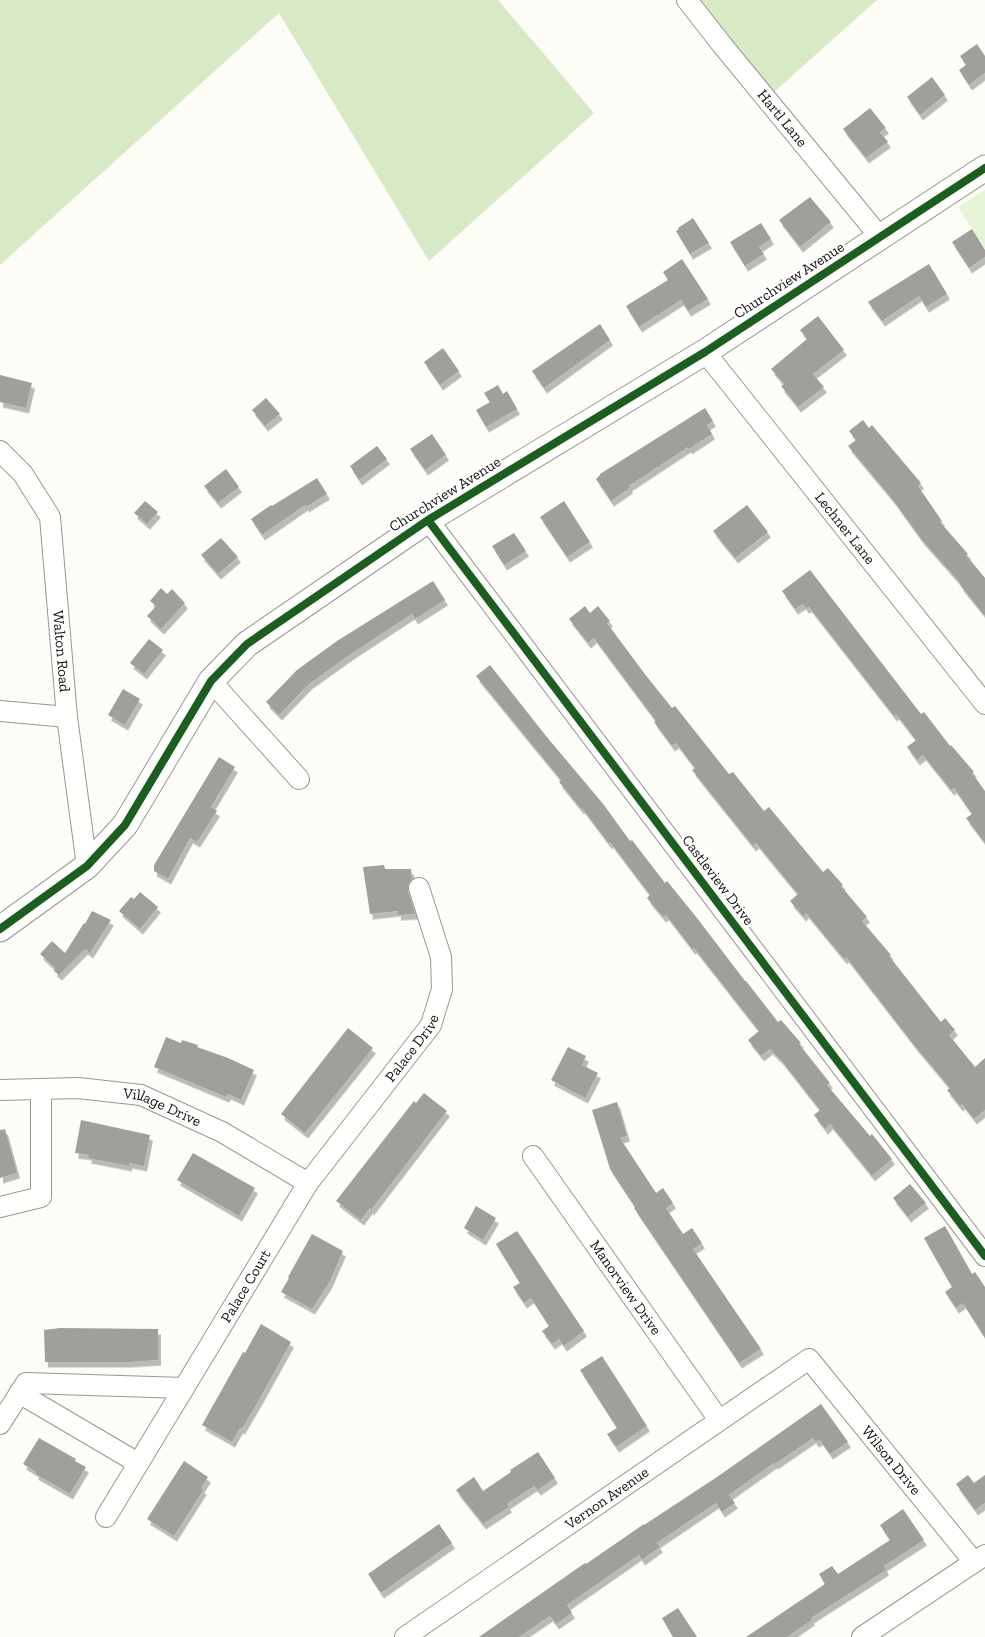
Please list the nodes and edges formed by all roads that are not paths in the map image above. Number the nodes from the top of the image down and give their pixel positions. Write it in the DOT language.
graph roads {
  1 [pos="687,0"];
  2 [pos="985,168"];
  3 [pos="880,237"];
  4 [pos="705,352"];
  5 [pos="0,451"];
  6 [pos="428,520"];
  7 [pos="211,681"];
  8 [pos="985,704"];
  9 [pos="0,711"];
  10 [pos="66,717"];
  11 [pos="299,779"];
  12 [pos="87,866"];
  13 [pos="419,888"];
  14 [pos="0,929"];
  15 [pos="41,1089"];
  16 [pos="0,1090"];
  17 [pos="532,1156"];
  18 [pos="308,1183"];
  19 [pos="0,1207"];
  20 [pos="985,1256"];
  21 [pos="809,1359"];
  22 [pos="184,1388"];
  23 [pos="20,1393"];
  24 [pos="719,1420"];
  25 [pos="0,1424"];
  26 [pos="138,1463"];
  27 [pos="106,1517"];
  28 [pos="980,1559"];
  29 [pos="405,1637"];
  30 [pos="862,1637"];
  1 -- 3 [label="street, Hartl Lane"];
  2 -- 3 [label="street, Churchview Avenue"];
  3 -- 4 [label="street, Churchview Avenue"];
  4 -- 6 [label="street, Churchview Avenue"];
  4 -- 8 [label="street, Lechner Lane"];
  5 -- 10 [label="street, Walton Road"];
  6 -- 7 [label="street, Churchview Avenue"];
  6 -- 20 [label="street, Castleview Drive"];
  7 -- 11 [label="street"];
  7 -- 12 [label="street, Churchview Avenue"];
  9 -- 10 [label="street"];
  10 -- 12 [label="street, Walton Road"];
  12 -- 14 [label="street, Churchview Avenue"];
  13 -- 18 [label="street, Palace Drive"];
  15 -- 16 [label="street, Village Drive"];
  15 -- 18 [label="street, Village Drive"];
  15 -- 19 [label="street"];
  17 -- 24 [label="street, Manorview Drive"];
  18 -- 22 [label="street, Palace Court"];
  21 -- 24 [label="street, Vernon Avenue"];
  21 -- 28 [label="street, Wilson Drive"];
  22 -- 23 [label="street"];
  22 -- 26 [label="street, Palace Court"];
  23 -- 25 [label="street"];
  23 -- 26 [label="street"];
  24 -- 29 [label="street, Vernon Avenue"];
  26 -- 27 [label="street, Palace Court"];
  28 -- 30 [label="street"];
}
